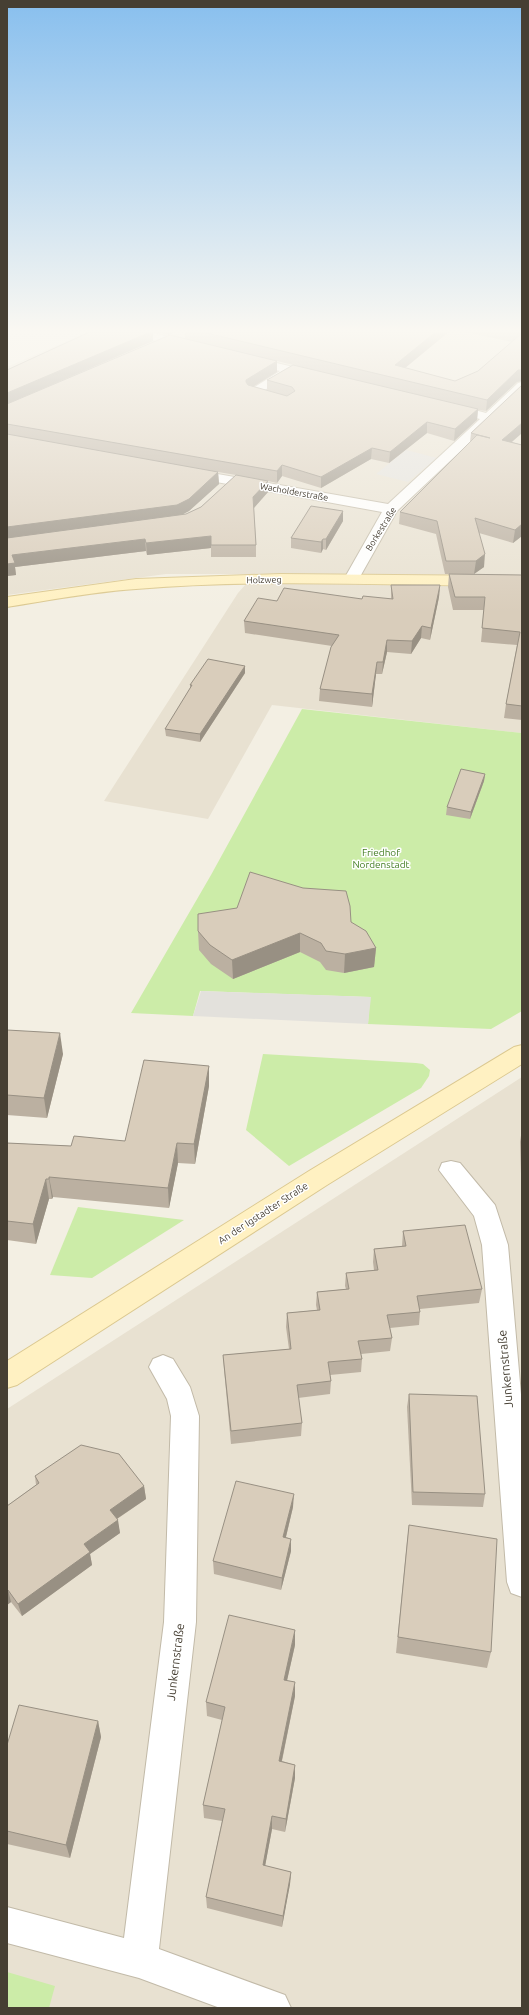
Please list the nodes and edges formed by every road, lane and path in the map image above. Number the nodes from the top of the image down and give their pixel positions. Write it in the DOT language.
graph roads {
  1 [pos="480,424"];
  2 [pos="176,470"];
  3 [pos="391,509"];
  4 [pos="352,580"];
  5 [pos="522,581"];
  6 [pos="7,602"];
  7 [pos="522,1053"];
  8 [pos="451,1170"];
  9 [pos="163,1367"];
  10 [pos="7,1376"];
  11 [pos="522,1582"];
  12 [pos="7,1926"];
  13 [pos="139,1960"];
  14 [pos="265,2007"];
  1 -- 3 [label="street, Borkestraße"];
  2 -- 3 [label="street, Wacholderstraße"];
  3 -- 4 [label="street, Borkestraße"];
  4 -- 5 [label="main road, Holzweg"];
  4 -- 6 [label="main road, Holzweg"];
  7 -- 10 [label="main road, An der Igstadter Straße"];
  8 -- 11 [label="street, Junkernstraße"];
  9 -- 13 [label="street, Junkernstraße"];
  12 -- 13 [label="street"];
  13 -- 14 [label="street"];
}
